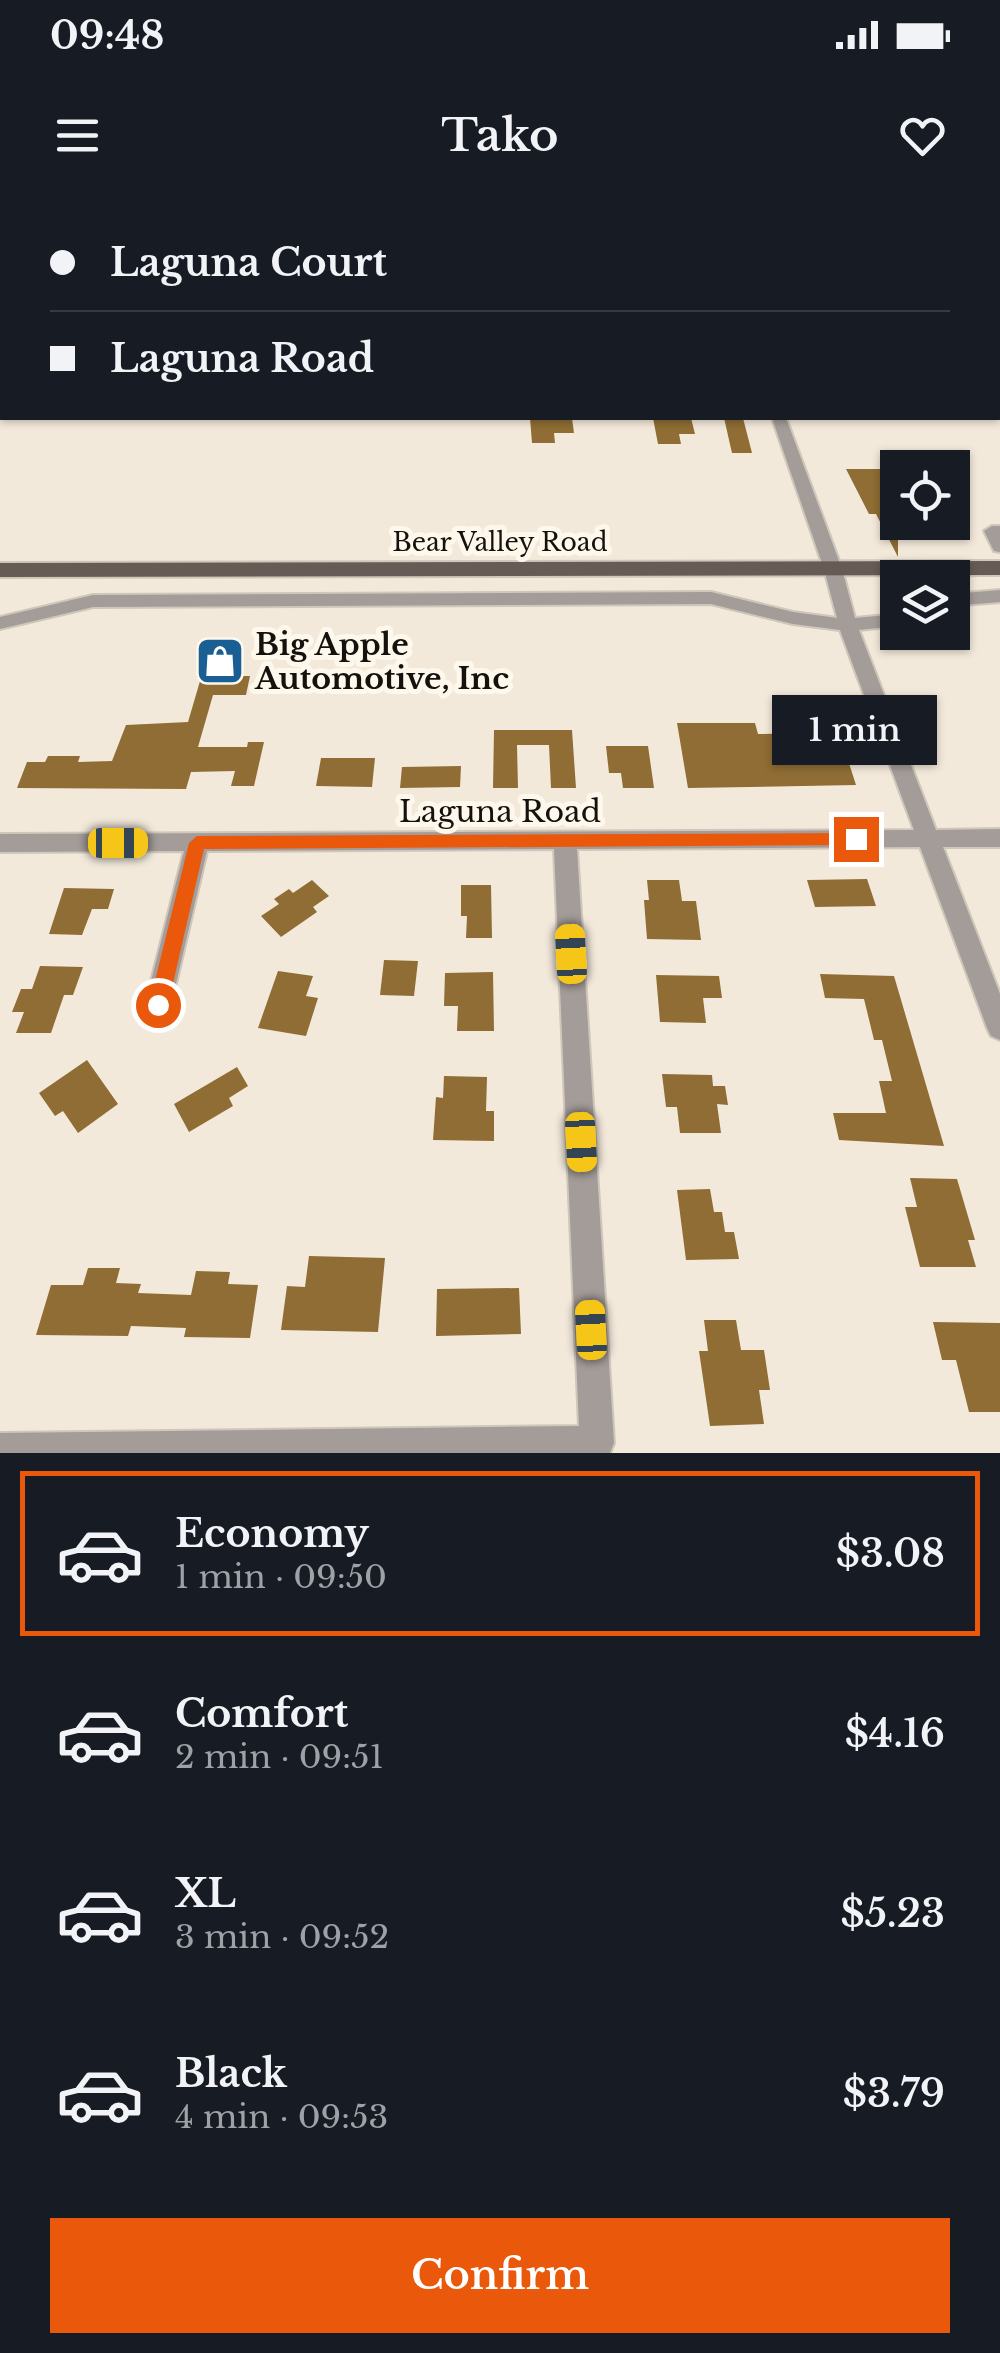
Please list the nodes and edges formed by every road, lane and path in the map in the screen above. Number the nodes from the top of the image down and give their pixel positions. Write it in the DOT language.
graph roads {
  1 [pos="780,420"];
  2 [pos="1000,531"];
  3 [pos="1000,547"];
  4 [pos="1000,568"];
  5 [pos="0,570"];
  6 [pos="833,570"];
  7 [pos="1000,596"];
  8 [pos="970,598"];
  9 [pos="880,622"];
  10 [pos="0,623"];
  11 [pos="848,625"];
  12 [pos="929,838"];
  13 [pos="1000,838"];
  14 [pos="565,840"];
  15 [pos="0,843"];
  16 [pos="197,843"];
  17 [pos="158,1005"];
  18 [pos="1000,1028"];
  19 [pos="0,1450"];
  1 -- 6 [label="street"];
  2 -- 3 [label="street"];
  4 -- 6 [label="main road, Bear Valley Road"];
  5 -- 6 [label="main road, Bear Valley Road"];
  6 -- 11 [label="street"];
  7 -- 8 [label="street"];
  9 -- 11 [label="street"];
  10 -- 11 [label="street"];
  11 -- 12 [label="street"];
  12 -- 13 [label="street, Laguna Road"];
  12 -- 14 [label="street, Laguna Road"];
  12 -- 18 [label="street"];
  14 -- 16 [label="street, Laguna Road"];
  14 -- 19 [label="street"];
  15 -- 16 [label="street, Laguna Road"];
  16 -- 17 [label="street"];
}
